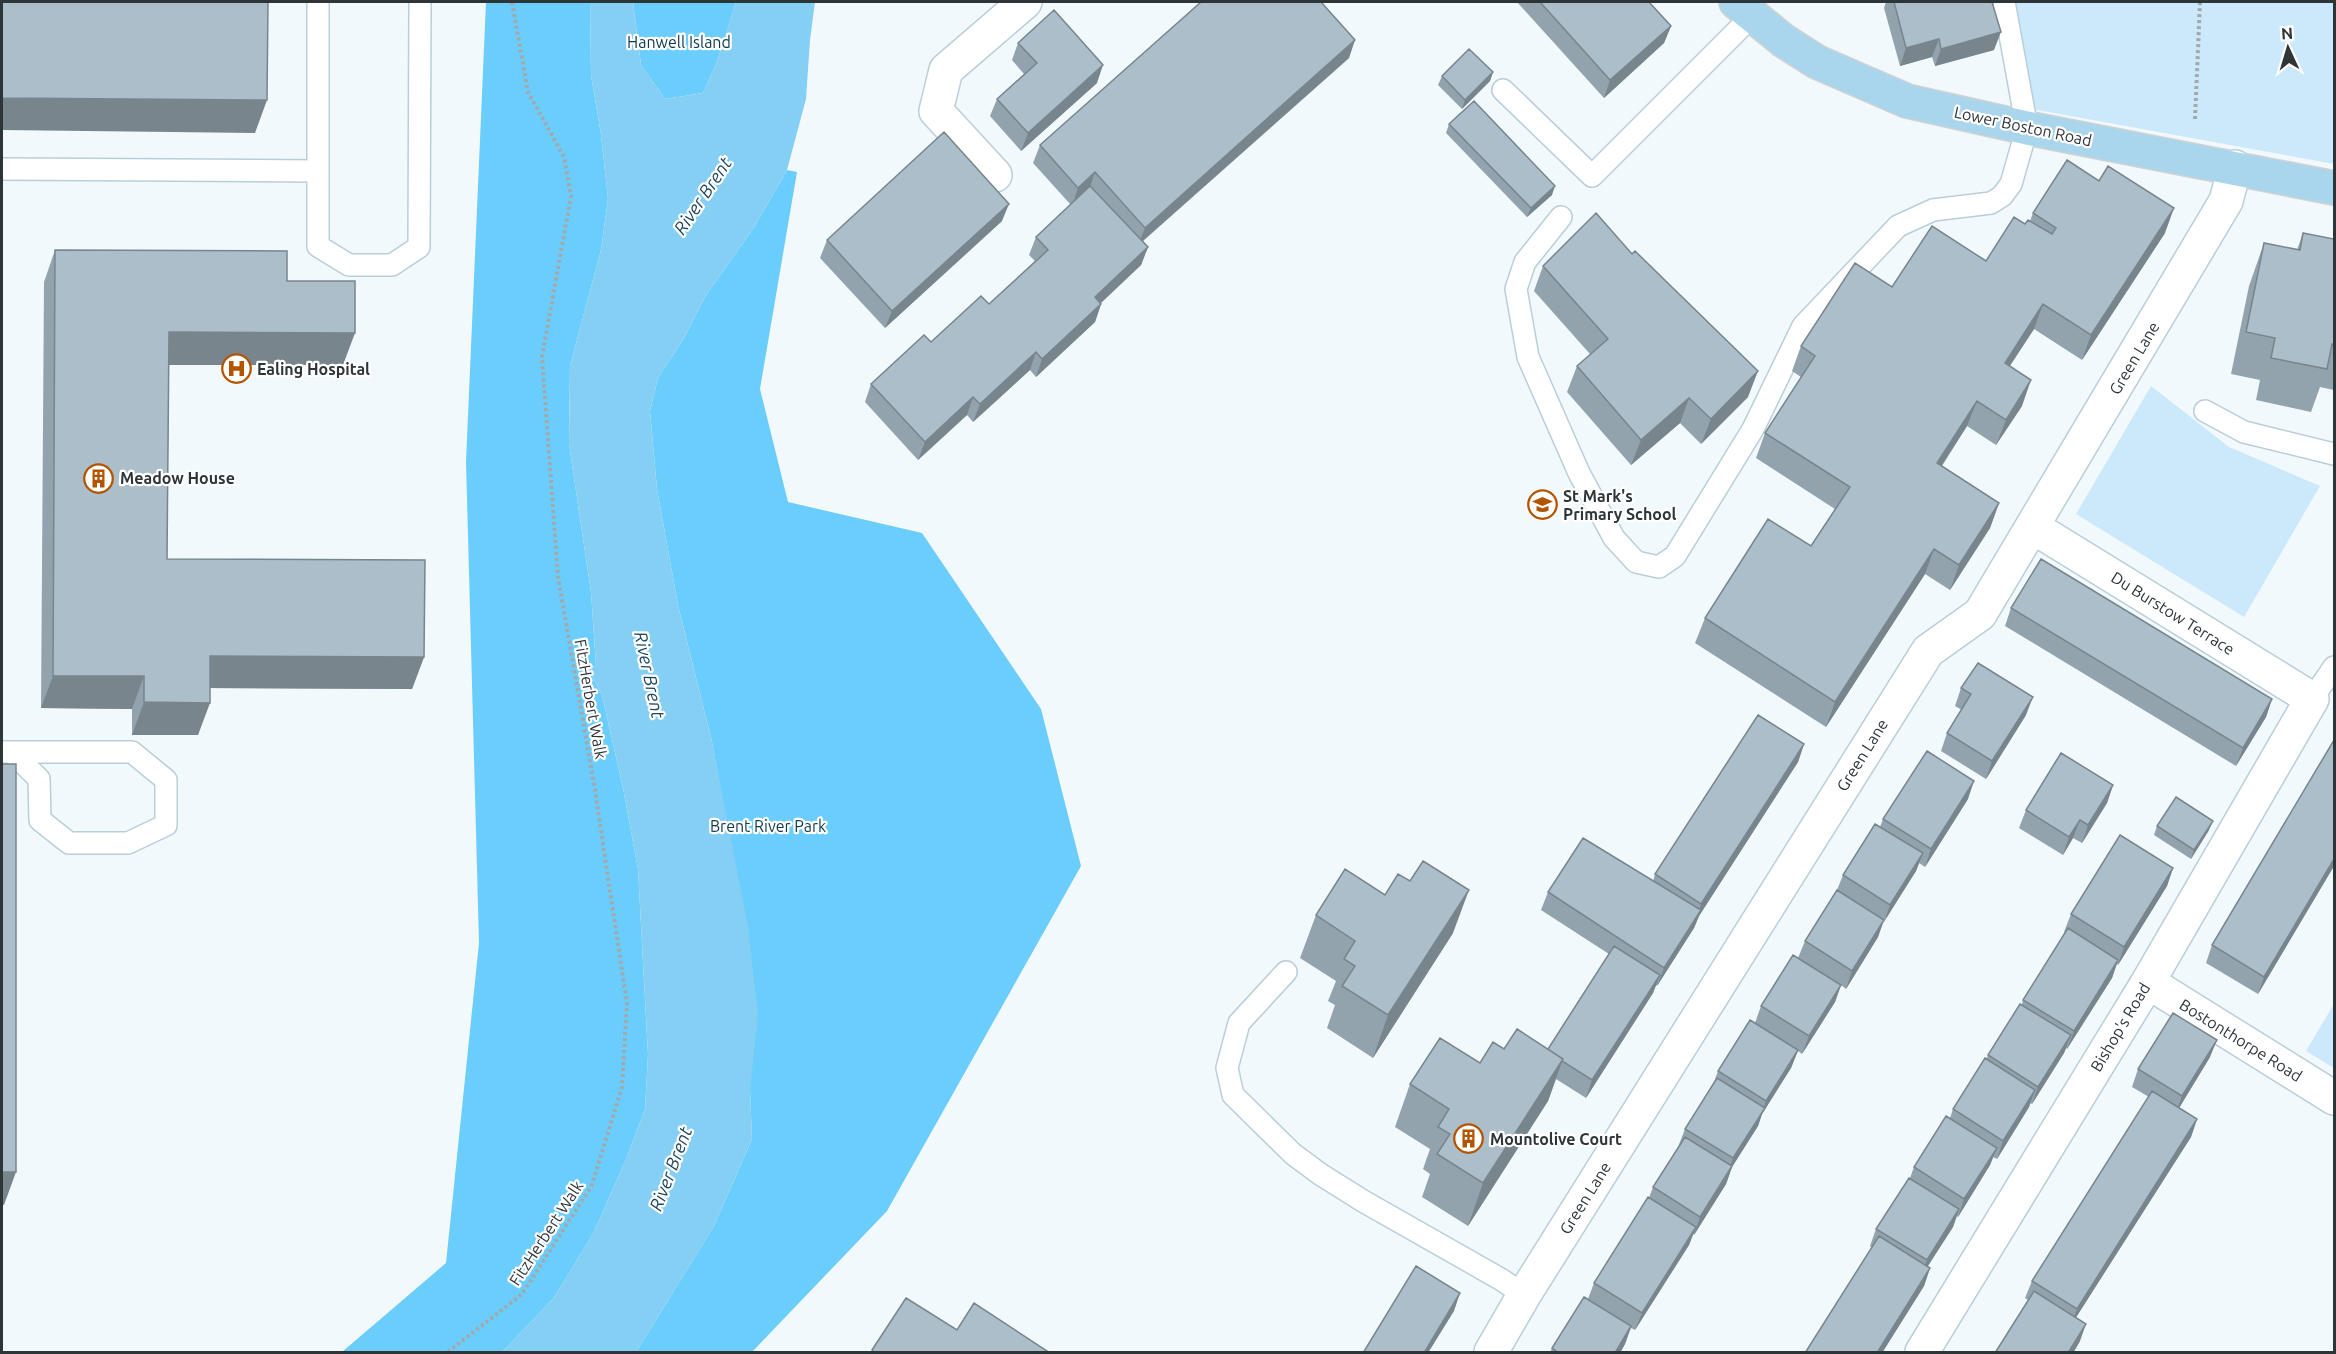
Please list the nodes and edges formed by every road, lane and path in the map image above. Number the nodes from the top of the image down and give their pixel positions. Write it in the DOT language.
graph roads {
  1 [pos="318,2"];
  2 [pos="420,2"];
  3 [pos="512,2"];
  4 [pos="1024,2"];
  5 [pos="2004,2"];
  6 [pos="2200,2"];
  7 [pos="1751,6"];
  8 [pos="1503,90"];
  9 [pos="2195,121"];
  10 [pos="2027,128"];
  11 [pos="2235,167"];
  12 [pos="2,169"];
  13 [pos="318,171"];
  14 [pos="995,175"];
  15 [pos="2334,188"];
  16 [pos="1561,217"];
  17 [pos="2205,411"];
  18 [pos="2334,454"];
  19 [pos="2033,527"];
  20 [pos="2334,667"];
  21 [pos="2312,699"];
  22 [pos="7,752"];
  23 [pos="1286,972"];
  24 [pos="2148,982"];
  25 [pos="2334,1098"];
  26 [pos="1524,1295"];
  27 [pos="448,1353"];
  28 [pos="1491,1353"];
  29 [pos="1922,1353"];
  1 -- 13 [label="lane"];
  2 -- 13 [label="lane"];
  3 -- 27 [label="path, FitzHerbert Walk"];
  4 -- 14 [label="street"];
  5 -- 10 [label="lane"];
  6 -- 9 [label="path"];
  7 -- 8 [label="lane"];
  7 -- 10 [label="main road, Lower Boston Road"];
  10 -- 11 [label="main road, Lower Boston Road"];
  10 -- 16 [label="lane"];
  11 -- 15 [label="main road, Lower Boston Road"];
  11 -- 19 [label="street, Green Lane"];
  12 -- 13 [label="lane"];
  17 -- 18 [label="lane"];
  19 -- 21 [label="street, Du Burstow Terrace"];
  19 -- 26 [label="street, Green Lane"];
  20 -- 21 [label="lane"];
  21 -- 24 [label="street, Bishop's Road"];
  22 -- 22 [label="lane"];
  23 -- 26 [label="lane"];
  24 -- 25 [label="street, Bostonthorpe Road"];
  24 -- 29 [label="street, Bishop's Road"];
  26 -- 28 [label="street, Green Lane"];
}
